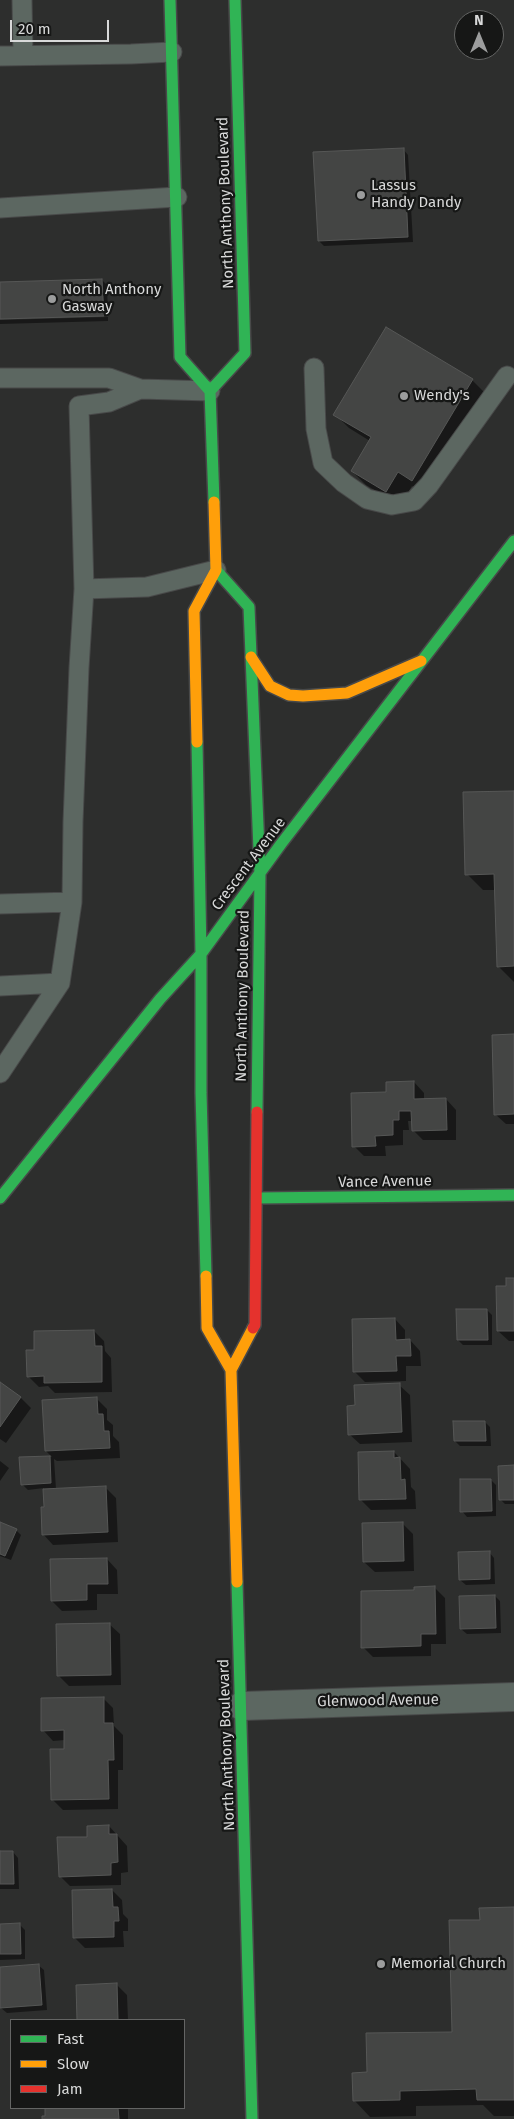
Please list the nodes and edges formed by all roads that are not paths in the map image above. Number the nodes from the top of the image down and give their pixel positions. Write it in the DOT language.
graph roads {
  1 [pos="22,0"];
  2 [pos="170,0"];
  3 [pos="235,0"];
  4 [pos="172,52"];
  5 [pos="23,55"];
  6 [pos="0,56"];
  7 [pos="177,197"];
  8 [pos="0,208"];
  9 [pos="314,368"];
  10 [pos="507,376"];
  11 [pos="0,378"];
  12 [pos="140,389"];
  13 [pos="210,391"];
  14 [pos="514,541"];
  15 [pos="216,570"];
  16 [pos="84,589"];
  17 [pos="251,657"];
  18 [pos="422,661"];
  19 [pos="260,874"];
  20 [pos="72,902"];
  21 [pos="0,904"];
  22 [pos="201,954"];
  23 [pos="60,983"];
  24 [pos="0,986"];
  25 [pos="0,1073"];
  26 [pos="514,1195"];
  27 [pos="0,1198"];
  28 [pos="258,1198"];
  29 [pos="231,1370"];
  30 [pos="514,1697"];
  31 [pos="242,1706"];
  32 [pos="252,2119"];
  1 -- 5 [label="lane"];
  2 -- 4 [label="main road"];
  3 -- 13 [label="main road, North Anthony Boulevard"];
  4 -- 5 [label="lane"];
  4 -- 7 [label="main road"];
  5 -- 6 [label="lane"];
  7 -- 8 [label="lane"];
  7 -- 13 [label="main road"];
  9 -- 10 [label="lane"];
  11 -- 12 [label="lane"];
  12 -- 13 [label="lane"];
  12 -- 16 [label="lane"];
  13 -- 15 [label="main road, North Anthony Boulevard"];
  14 -- 18 [label="main road, Crescent Avenue"];
  15 -- 16 [label="lane"];
  15 -- 17 [label="main road, North Anthony Boulevard"];
  15 -- 22 [label="main road, North Anthony Boulevard"];
  16 -- 20 [label="lane"];
  17 -- 18 [label="main road"];
  17 -- 19 [label="main road, North Anthony Boulevard"];
  18 -- 19 [label="main road, Crescent Avenue"];
  19 -- 22 [label="main road, Crescent Avenue"];
  19 -- 28 [label="main road, North Anthony Boulevard"];
  20 -- 21 [label="lane"];
  20 -- 23 [label="lane"];
  22 -- 27 [label="main road, Crescent Avenue"];
  22 -- 29 [label="main road, North Anthony Boulevard"];
  23 -- 24 [label="lane"];
  23 -- 25 [label="lane"];
  26 -- 28 [label="main road, Vance Avenue"];
  28 -- 29 [label="main road, North Anthony Boulevard"];
  29 -- 31 [label="main road, North Anthony Boulevard"];
  30 -- 31 [label="street, Glenwood Avenue"];
  31 -- 32 [label="main road, North Anthony Boulevard"];
}
